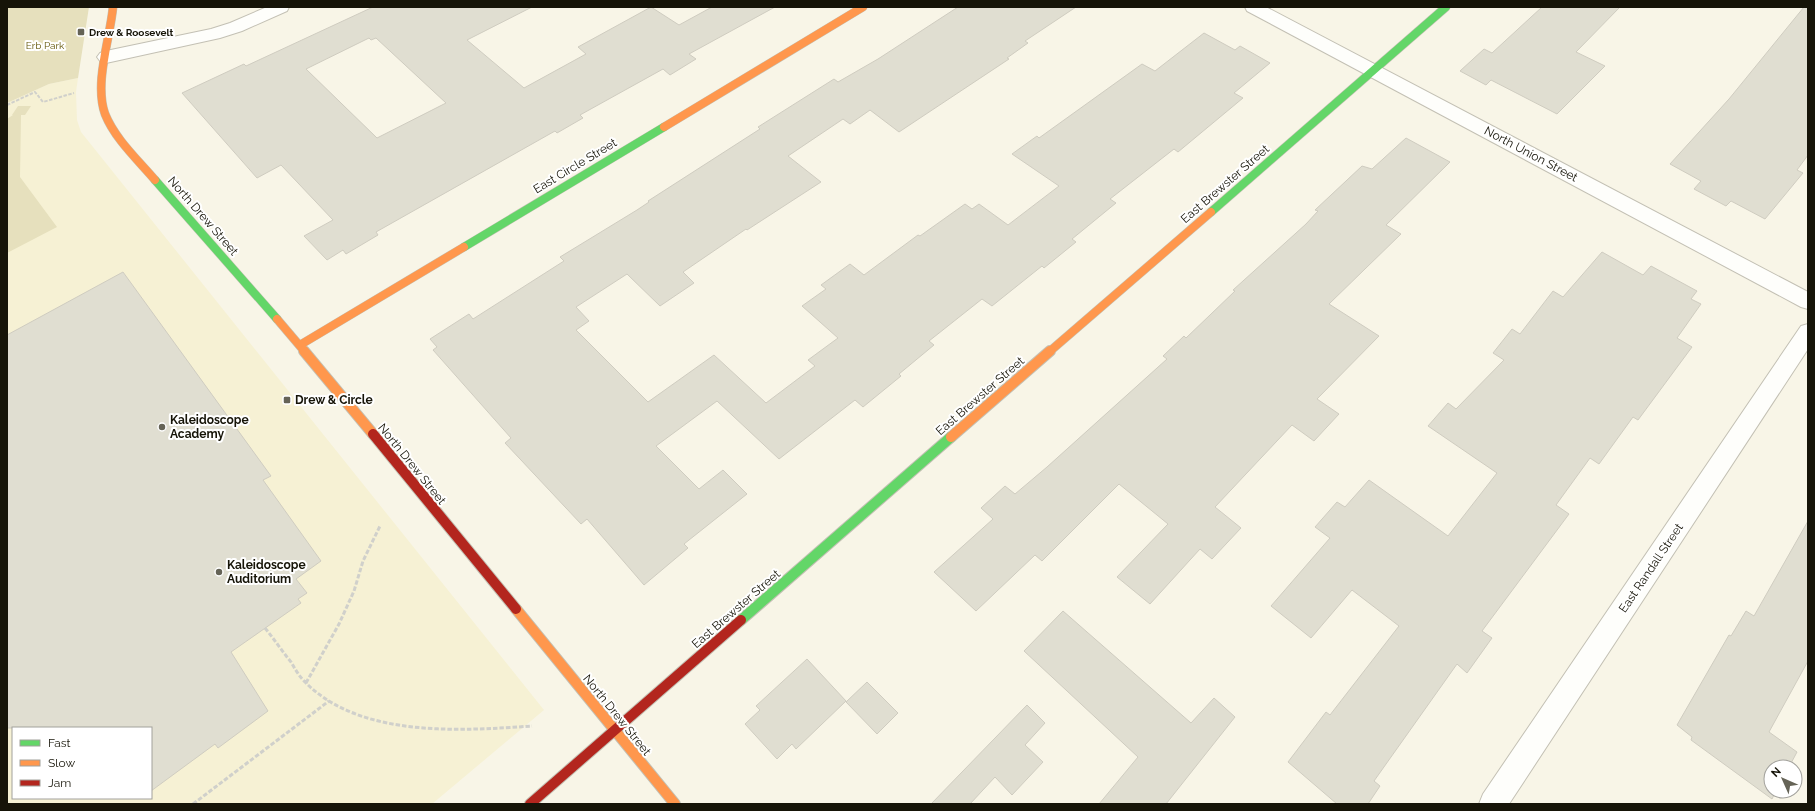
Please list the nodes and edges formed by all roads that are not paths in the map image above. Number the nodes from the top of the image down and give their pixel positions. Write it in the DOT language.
graph roads {
  1 [pos="113,7"];
  2 [pos="281,7"];
  3 [pos="863,7"];
  4 [pos="1253,7"];
  5 [pos="1446,7"];
  6 [pos="106,57"];
  7 [pos="1374,70"];
  8 [pos="1808,301"];
  9 [pos="1808,332"];
  10 [pos="300,345"];
  11 [pos="615,731"];
  12 [pos="530,804"];
  13 [pos="675,804"];
  14 [pos="1493,804"];
  1 -- 6 [label="street, North Drew Street"];
  2 -- 6 [label="street"];
  3 -- 10 [label="street, East Circle Street"];
  4 -- 7 [label="street, North Union Street"];
  5 -- 7 [label="street, East Brewster Street"];
  6 -- 10 [label="street, North Drew Street"];
  7 -- 8 [label="street, North Union Street"];
  7 -- 11 [label="street, East Brewster Street"];
  9 -- 14 [label="street, East Randall Street"];
  10 -- 11 [label="street, North Drew Street"];
  11 -- 12 [label="street, East Brewster Street"];
  11 -- 13 [label="street, North Drew Street"];
}
